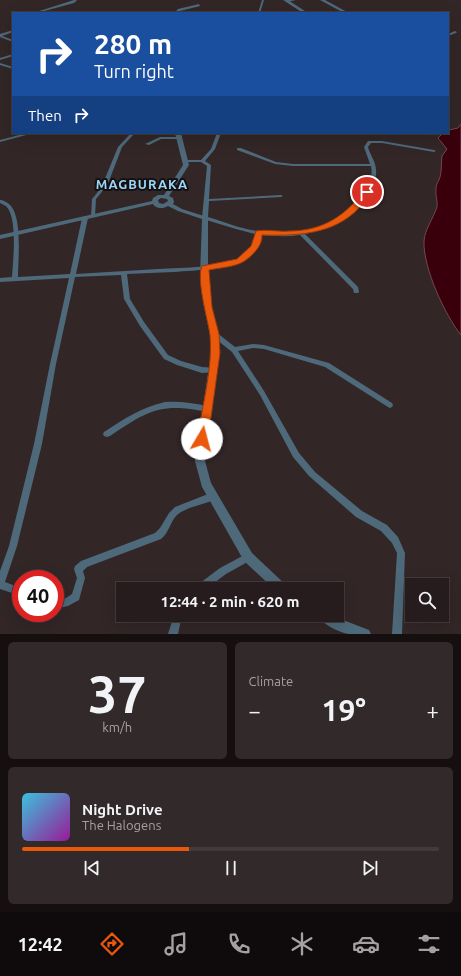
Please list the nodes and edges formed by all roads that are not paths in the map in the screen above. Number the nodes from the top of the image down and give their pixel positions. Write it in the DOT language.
graph roads {
  1 [pos="76,0"];
  2 [pos="263,0"];
  3 [pos="295,0"];
  4 [pos="322,0"];
  5 [pos="286,1"];
  6 [pos="199,5"];
  7 [pos="38,12"];
  8 [pos="176,12"];
  9 [pos="259,12"];
  10 [pos="304,12"];
  11 [pos="344,12"];
  12 [pos="12,31"];
  13 [pos="455,32"];
  14 [pos="0,35"];
  15 [pos="449,35"];
  16 [pos="12,41"];
  17 [pos="12,55"];
  18 [pos="0,59"];
  19 [pos="0,64"];
  20 [pos="12,68"];
  21 [pos="28,134"];
  22 [pos="132,134"];
  23 [pos="219,134"];
  24 [pos="178,135"];
  25 [pos="0,141"];
  26 [pos="147,144"];
  27 [pos="239,149"];
  28 [pos="434,151"];
  29 [pos="186,161"];
  30 [pos="202,161"];
  31 [pos="372,165"];
  32 [pos="280,196"];
  33 [pos="168,200"];
  34 [pos="208,200"];
  35 [pos="0,201"];
  36 [pos="154,202"];
  37 [pos="93,216"];
  38 [pos="85,218"];
  39 [pos="205,218"];
  40 [pos="16,233"];
  41 [pos="258,233"];
  42 [pos="301,233"];
  43 [pos="0,237"];
  44 [pos="205,268"];
  45 [pos="124,273"];
  46 [pos="72,275"];
  47 [pos="14,279"];
  48 [pos="0,280"];
  49 [pos="356,292"];
  50 [pos="214,334"];
  51 [pos="234,350"];
  52 [pos="326,365"];
  53 [pos="214,370"];
  54 [pos="342,371"];
  55 [pos="390,405"];
  56 [pos="206,409"];
  57 [pos="107,434"];
  58 [pos="213,496"];
  59 [pos="248,557"];
  60 [pos="208,582"];
  61 [pos="275,582"];
  62 [pos="0,584"];
  63 [pos="12,589"];
  64 [pos="64,603"];
  65 [pos="176,622"];
  66 [pos="335,622"];
  67 [pos="173,634"];
  68 [pos="365,634"];
  69 [pos="397,634"];
  1 -- 7 [label="street"];
  2 -- 9 [label="street"];
  3 -- 5 [label="street"];
  4 -- 11 [label="street"];
  5 -- 10 [label="street"];
  6 -- 8 [label="street"];
  12 -- 14 [label="street"];
  13 -- 15 [label="street"];
  14 -- 16 [label="street"];
  17 -- 18 [label="street"];
  19 -- 20 [label="street"];
  21 -- 25 [label="street"];
  22 -- 37 [label="street"];
  23 -- 30 [label="street"];
  24 -- 26 [label="street"];
  24 -- 29 [label="street"];
  27 -- 31 [label="street"];
  28 -- 31 [label="street"];
  29 -- 30 [label="street"];
  29 -- 33 [label="street"];
  30 -- 34 [label="street"];
  31 -- 42 [label="street"];
  32 -- 34 [label="street"];
  33 -- 36 [label="street"];
  33 -- 36 [label="street"];
  33 -- 39 [label="street"];
  34 -- 39 [label="street"];
  35 -- 40 [label="street"];
  36 -- 37 [label="street"];
  37 -- 38 [label="street"];
  38 -- 40 [label="street"];
  38 -- 46 [label="street"];
  39 -- 41 [label="street"];
  39 -- 44 [label="street"];
  40 -- 43 [label="street"];
  40 -- 47 [label="street"];
  41 -- 42 [label="street"];
  41 -- 44 [label="street"];
  42 -- 49 [label="street"];
  44 -- 45 [label="street"];
  44 -- 50 [label="street"];
  45 -- 46 [label="street"];
  45 -- 53 [label="street"];
  46 -- 47 [label="street"];
  46 -- 62 [label="street"];
  47 -- 48 [label="street"];
  50 -- 51 [label="street"];
  50 -- 53 [label="street"];
  51 -- 52 [label="street"];
  51 -- 69 [label="street"];
  52 -- 54 [label="street"];
  52 -- 55 [label="street"];
  53 -- 56 [label="street"];
  56 -- 57 [label="street"];
  56 -- 58 [label="street"];
  58 -- 59 [label="street"];
  58 -- 64 [label="street"];
  59 -- 60 [label="street"];
  59 -- 61 [label="street"];
  62 -- 63 [label="street"];
  65 -- 67 [label="street"];
  66 -- 68 [label="street"];
}
